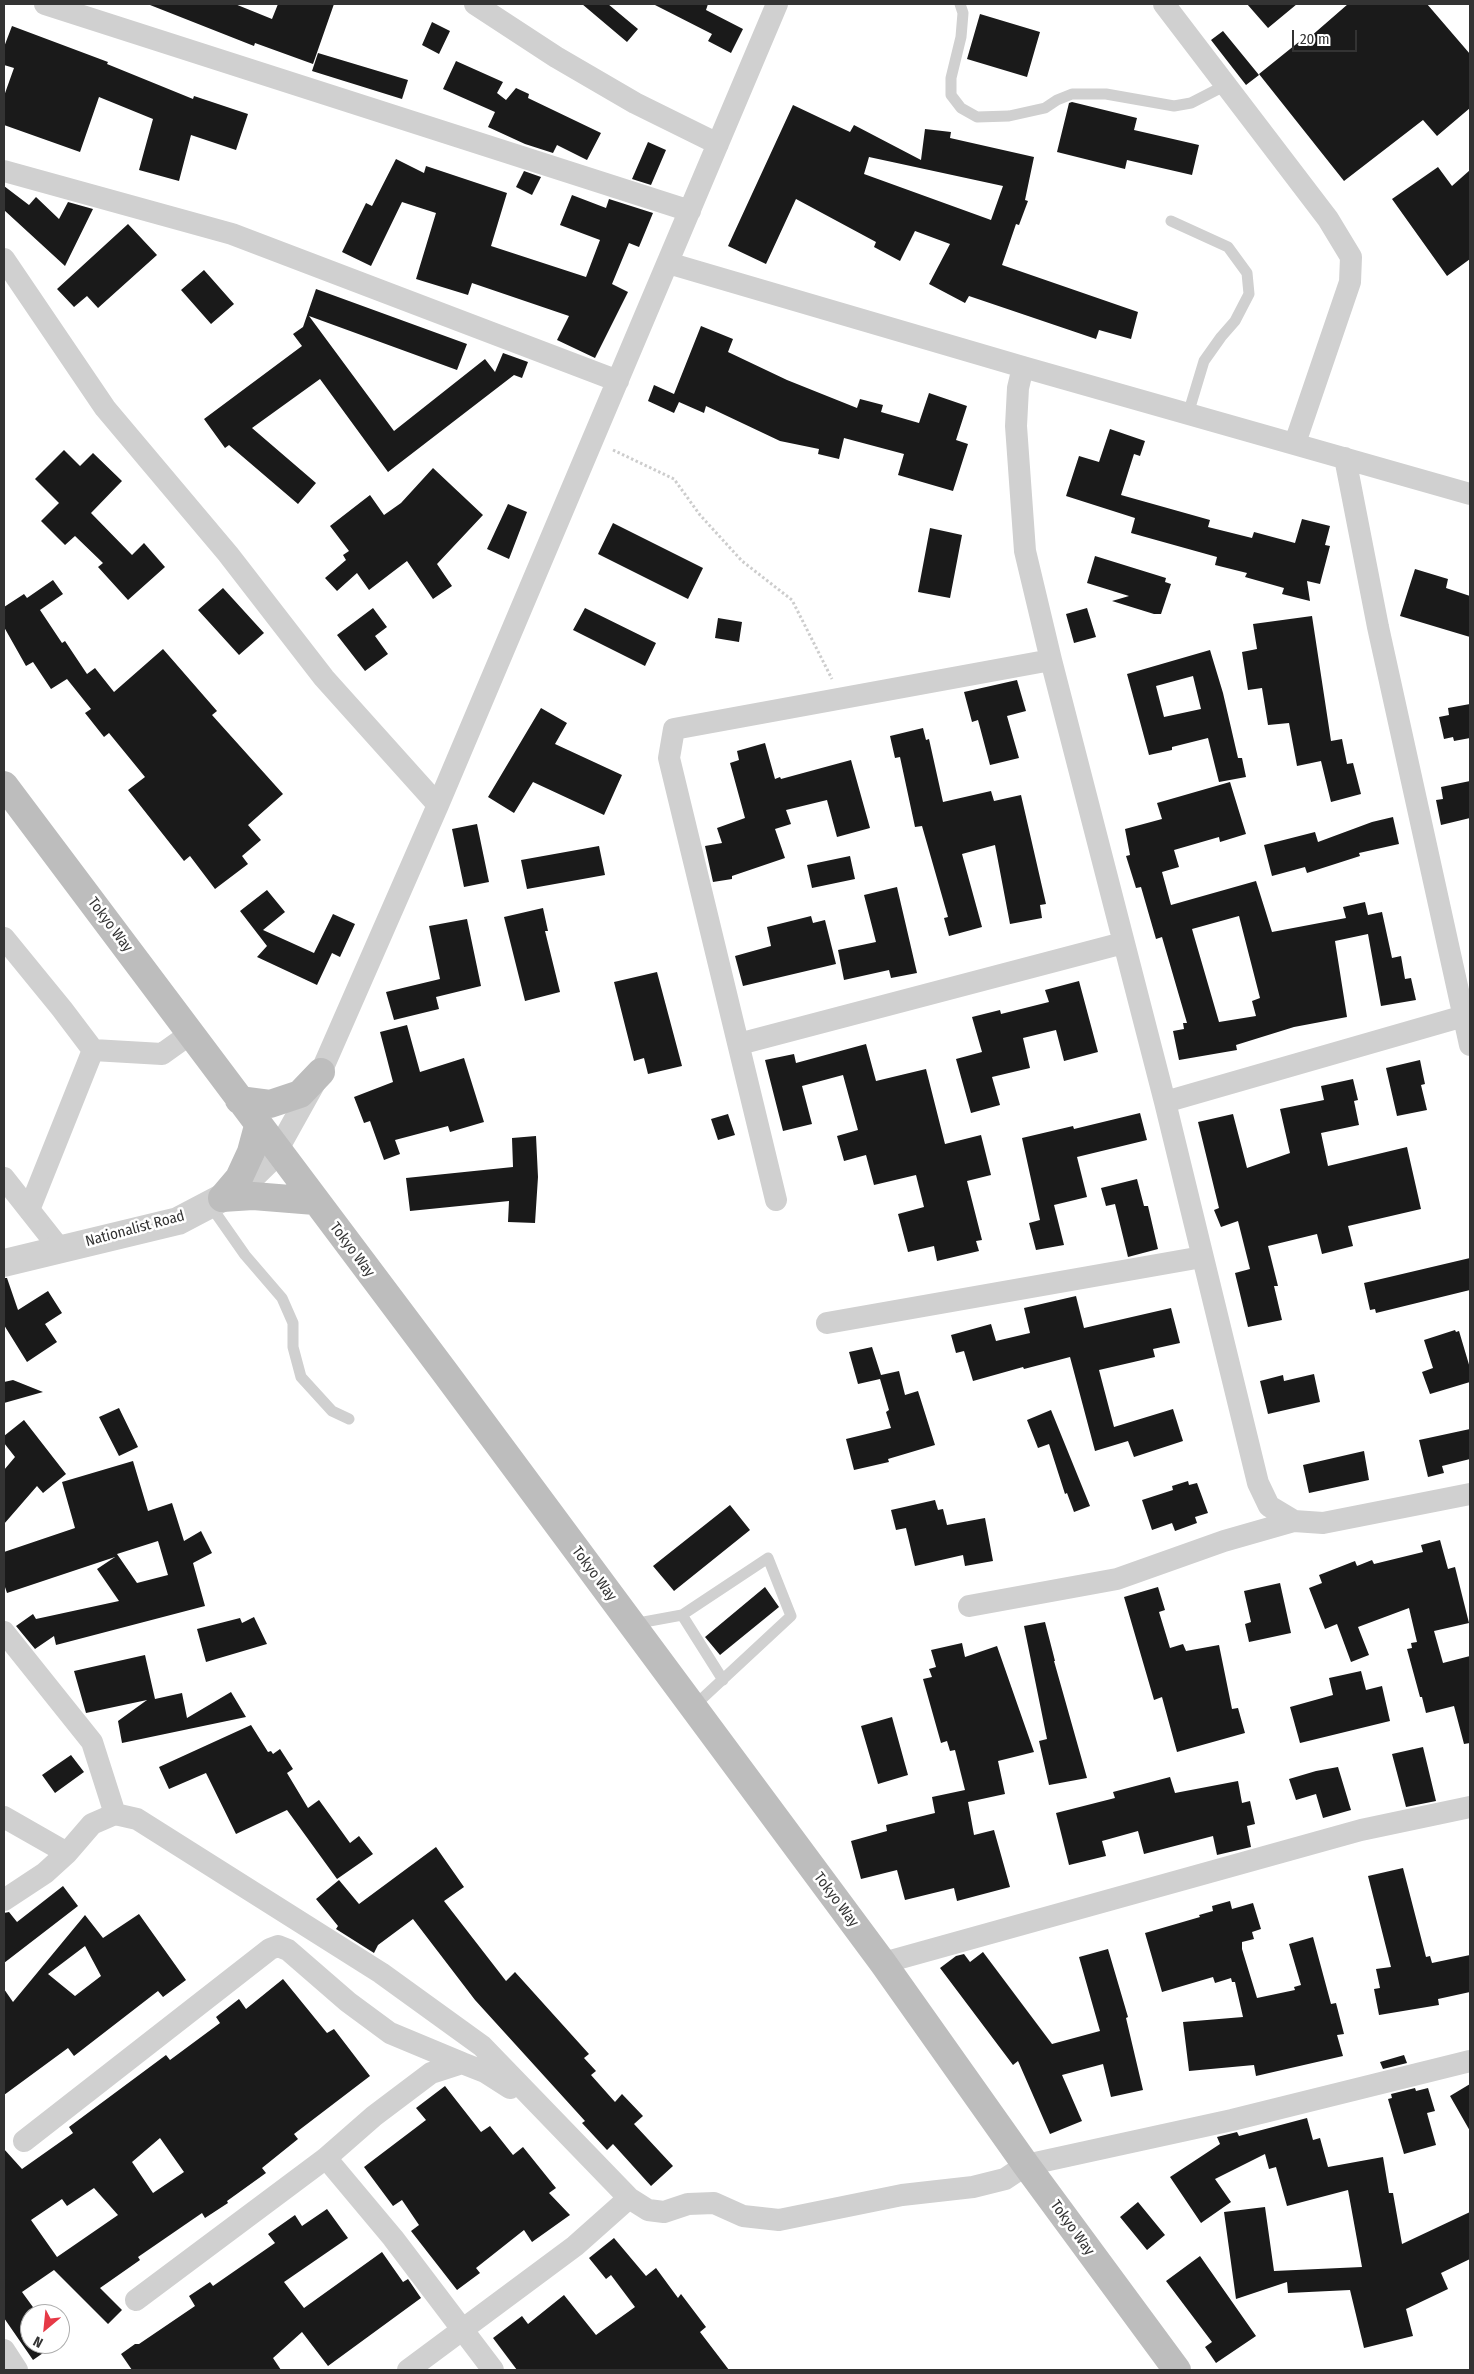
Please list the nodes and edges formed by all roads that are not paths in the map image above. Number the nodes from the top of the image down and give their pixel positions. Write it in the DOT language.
graph roads {
  1 [pos="45,4"];
  2 [pos="475,4"];
  3 [pos="777,4"];
  4 [pos="960,4"];
  5 [pos="1164,4"];
  6 [pos="1226,84"];
  7 [pos="718,144"];
  8 [pos="4,171"];
  9 [pos="690,211"];
  10 [pos="1171,222"];
  11 [pos="4,259"];
  12 [pos="668,263"];
  13 [pos="1024,368"];
  14 [pos="618,381"];
  15 [pos="1188,414"];
  16 [pos="1295,443"];
  17 [pos="1344,458"];
  18 [pos="1470,494"];
  19 [pos="1050,660"];
  20 [pos="4,784"];
  21 [pos="438,804"];
  22 [pos="4,938"];
  23 [pos="1124,943"];
  24 [pos="1464,1016"];
  25 [pos="190,1034"];
  26 [pos="740,1044"];
  27 [pos="1470,1045"];
  28 [pos="93,1050"];
  29 [pos="320,1072"];
  30 [pos="239,1100"];
  31 [pos="1164,1102"];
  32 [pos="258,1126"];
  33 [pos="277,1152"];
  34 [pos="4,1178"];
  35 [pos="776,1200"];
  36 [pos="315,1201"];
  37 [pos="216,1202"];
  38 [pos="29,1210"];
  39 [pos="60,1249"];
  40 [pos="1202,1257"];
  41 [pos="4,1262"];
  42 [pos="827,1323"];
  43 [pos="349,1419"];
  44 [pos="1470,1494"];
  45 [pos="1294,1521"];
  46 [pos="970,1606"];
  47 [pos="682,1615"];
  48 [pos="632,1624"];
  49 [pos="4,1632"];
  50 [pos="723,1680"];
  51 [pos="693,1707"];
  52 [pos="1470,1806"];
  53 [pos="116,1814"];
  54 [pos="4,1817"];
  55 [pos="67,1853"];
  56 [pos="4,1900"];
  57 [pos="883,1964"];
  58 [pos="1470,2060"];
  59 [pos="462,2063"];
  60 [pos="544,2110"];
  61 [pos="24,2141"];
  62 [pos="326,2158"];
  63 [pos="1026,2165"];
  64 [pos="629,2198"];
  65 [pos="136,2300"];
  66 [pos="463,2329"];
  67 [pos="4,2350"];
  68 [pos="17,2370"];
  69 [pos="408,2370"];
  70 [pos="494,2370"];
  71 [pos="1177,2370"];
  1 -- 9 [label="street"];
  2 -- 7 [label="street"];
  3 -- 7 [label="street"];
  4 -- 6 [label="lane"];
  5 -- 6 [label="street"];
  6 -- 16 [label="street"];
  7 -- 9 [label="street"];
  8 -- 14 [label="street"];
  9 -- 12 [label="street"];
  10 -- 15 [label="lane"];
  11 -- 21 [label="street"];
  12 -- 13 [label="street"];
  12 -- 14 [label="street"];
  13 -- 15 [label="street"];
  13 -- 19 [label="street"];
  14 -- 21 [label="street"];
  15 -- 16 [label="street"];
  16 -- 17 [label="street"];
  17 -- 18 [label="street"];
  17 -- 24 [label="street"];
  19 -- 23 [label="street"];
  19 -- 26 [label="street"];
  20 -- 25 [label="main road, Tokyo Way"];
  21 -- 29 [label="street"];
  22 -- 28 [label="street"];
  23 -- 26 [label="street"];
  23 -- 31 [label="street"];
  24 -- 27 [label="street"];
  24 -- 31 [label="street"];
  25 -- 28 [label="street"];
  25 -- 30 [label="main road, Tokyo Way"];
  26 -- 35 [label="street"];
  28 -- 38 [label="street"];
  29 -- 30 [label="main road"];
  29 -- 33 [label="street"];
  30 -- 32 [label="main road, Tokyo Way"];
  31 -- 40 [label="street"];
  32 -- 33 [label="main road, Tokyo Way"];
  32 -- 37 [label="main road"];
  33 -- 36 [label="main road, Tokyo Way"];
  33 -- 37 [label="street, Nationalist Road"];
  34 -- 38 [label="street"];
  36 -- 37 [label="main road"];
  36 -- 48 [label="main road, Tokyo Way"];
  37 -- 39 [label="street, Nationalist Road"];
  37 -- 43 [label="lane"];
  38 -- 39 [label="street"];
  39 -- 41 [label="street, Nationalist Road"];
  40 -- 42 [label="street"];
  40 -- 45 [label="street"];
  44 -- 45 [label="street"];
  45 -- 46 [label="street"];
  47 -- 48 [label="lane"];
  47 -- 50 [label="lane"];
  47 -- 50 [label="lane"];
  48 -- 51 [label="main road, Tokyo Way"];
  49 -- 53 [label="street"];
  50 -- 51 [label="lane"];
  51 -- 57 [label="main road, Tokyo Way"];
  52 -- 57 [label="street"];
  53 -- 55 [label="street"];
  53 -- 60 [label="street"];
  54 -- 55 [label="street"];
  55 -- 56 [label="street"];
  57 -- 63 [label="main road, Tokyo Way"];
  58 -- 63 [label="street"];
  59 -- 60 [label="street"];
  59 -- 61 [label="street"];
  59 -- 62 [label="street"];
  60 -- 64 [label="street"];
  62 -- 65 [label="street"];
  62 -- 66 [label="street"];
  63 -- 64 [label="street"];
  63 -- 71 [label="main road, Tokyo Way"];
  64 -- 66 [label="street"];
  66 -- 69 [label="street"];
  66 -- 70 [label="street"];
  67 -- 68 [label="street"];
}
